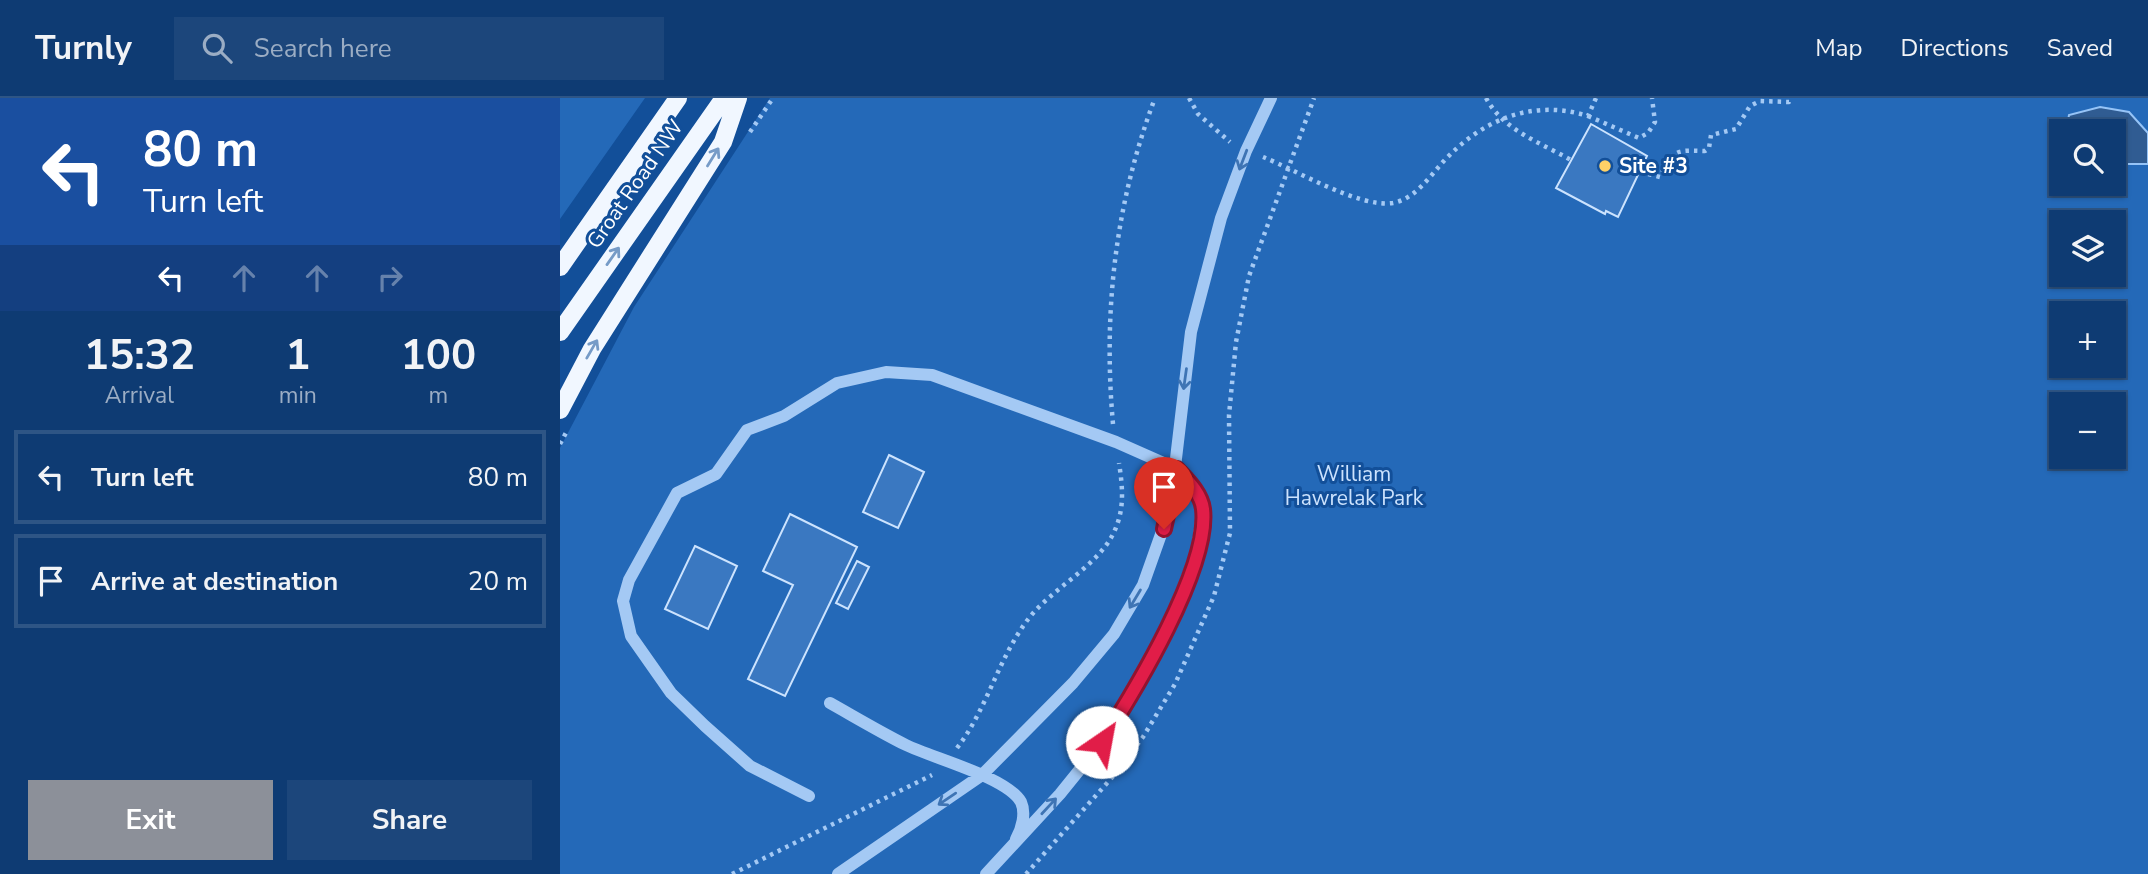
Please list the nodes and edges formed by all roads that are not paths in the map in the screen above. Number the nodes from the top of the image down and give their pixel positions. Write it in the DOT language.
graph roads {
  1 [pos="678,98"];
  2 [pos="724,98"];
  3 [pos="738,98"];
  4 [pos="1271,98"];
  5 [pos="560,267"];
  6 [pos="560,332"];
  7 [pos="560,410"];
  8 [pos="1177,469"];
  9 [pos="830,703"];
  10 [pos="982,775"];
  11 [pos="809,796"];
  12 [pos="1013,845"];
  13 [pos="838,874"];
  14 [pos="986,874"];
  1 -- 5 [label="main road, Groat Road NW"];
  6 -- 2 [label="main road, Groat Road NW, one-way"];
  7 -- 3 [label="main road, one-way"];
  4 -- 8 [label="street, one-way"];
  8 -- 10 [label="street, one-way"];
  8 -- 11 [label="street"];
  12 -- 8 [label="street, one-way"];
  9 -- 10 [label="street"];
  10 -- 12 [label="street"];
  10 -- 13 [label="street, one-way"];
  12 -- 14 [label="street"];
}
